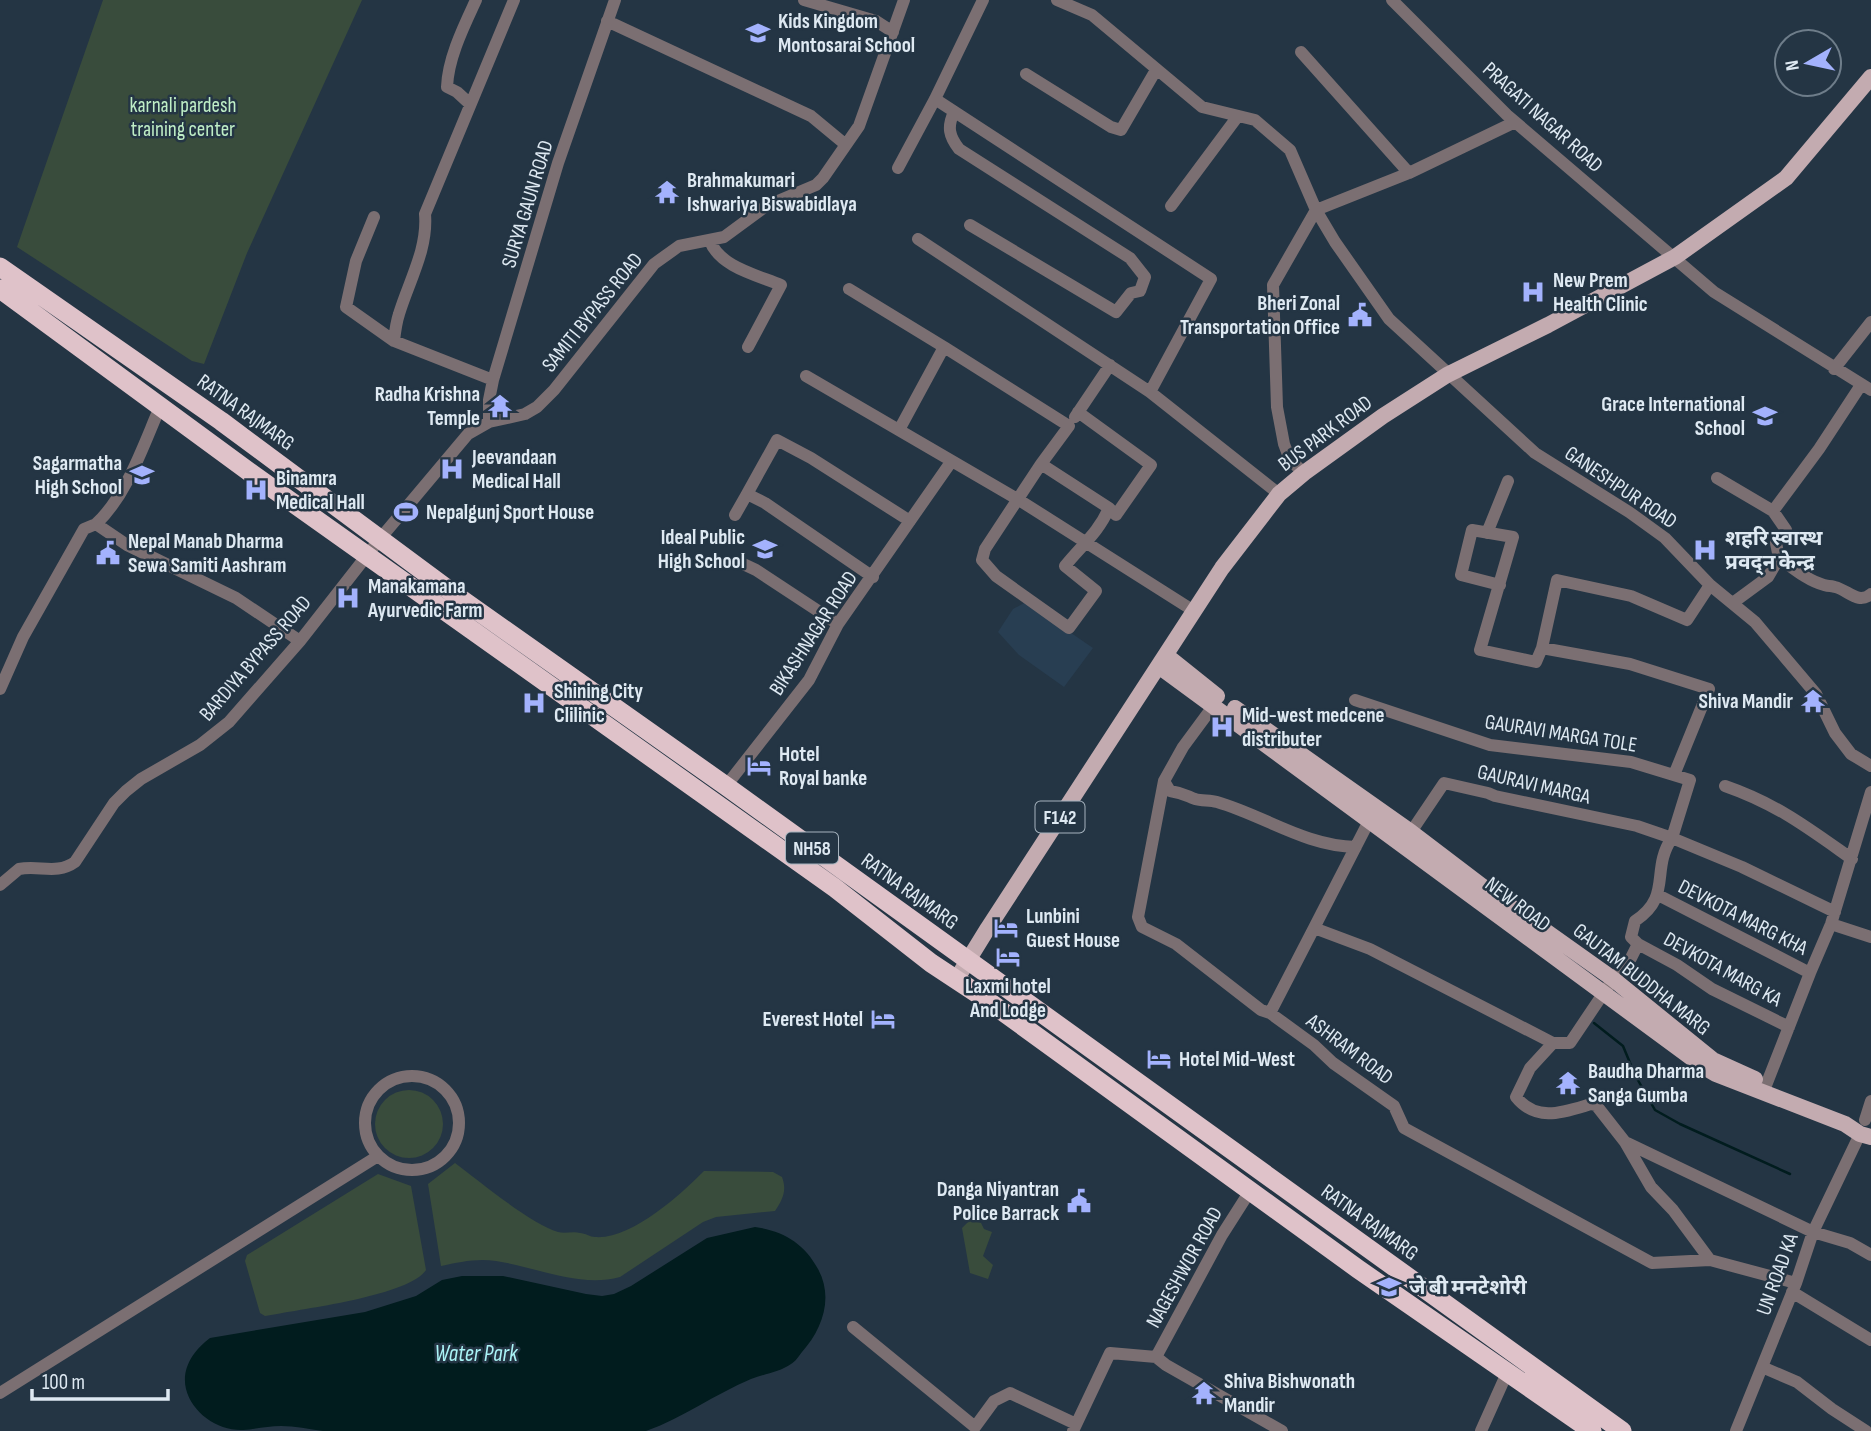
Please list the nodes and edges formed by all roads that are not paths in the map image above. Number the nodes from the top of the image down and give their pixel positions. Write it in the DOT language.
graph roads {
  1 [pos="477,0"];
  2 [pos="514,0"];
  3 [pos="615,0"];
  4 [pos="804,0"];
  5 [pos="904,0"];
  6 [pos="983,0"];
  7 [pos="1056,0"];
  8 [pos="1392,0"];
  9 [pos="607,21"];
  10 [pos="893,32"];
  11 [pos="1301,51"];
  12 [pos="1156,70"];
  13 [pos="1026,74"];
  14 [pos="1869,85"];
  15 [pos="936,99"];
  16 [pos="470,104"];
  17 [pos="954,112"];
  18 [pos="1238,116"];
  19 [pos="1515,122"];
  20 [pos="846,145"];
  21 [pos="898,167"];
  22 [pos="1409,173"];
  23 [pos="1171,206"];
  24 [pos="1316,210"];
  25 [pos="374,217"];
  26 [pos="970,225"];
  27 [pos="918,239"];
  28 [pos="710,241"];
  29 [pos="1675,257"];
  30 [pos="0,267"];
  31 [pos="0,289"];
  32 [pos="849,289"];
  33 [pos="1871,322"];
  34 [pos="394,341"];
  35 [pos="748,347"];
  36 [pos="944,347"];
  37 [pos="1110,366"];
  38 [pos="1834,369"];
  39 [pos="1447,375"];
  40 [pos="806,376"];
  41 [pos="493,380"];
  42 [pos="1866,388"];
  43 [pos="1150,392"];
  44 [pos="160,407"];
  45 [pos="1078,412"];
  46 [pos="489,422"];
  47 [pos="1069,426"];
  48 [pos="899,430"];
  49 [pos="951,462"];
  50 [pos="1041,464"];
  51 [pos="1304,473"];
  52 [pos="1717,478"];
  53 [pos="1508,481"];
  54 [pos="747,494"];
  55 [pos="1279,495"];
  56 [pos="1019,500"];
  57 [pos="1109,508"];
  58 [pos="1773,511"];
  59 [pos="736,515"];
  60 [pos="911,522"];
  61 [pos="96,524"];
  62 [pos="1487,533"];
  63 [pos="379,540"];
  64 [pos="1084,541"];
  65 [pos="366,555"];
  66 [pos="1779,558"];
  67 [pos="739,562"];
  68 [pos="873,577"];
  69 [pos="1500,585"];
  70 [pos="1710,585"];
  71 [pos="1870,598"];
  72 [pos="1734,602"];
  73 [pos="1194,611"];
  74 [pos="838,624"];
  75 [pos="300,641"];
  76 [pos="1542,648"];
  77 [pos="1163,661"];
  78 [pos="0,689"];
  79 [pos="1355,700"];
  80 [pos="1214,705"];
  81 [pos="665,757"];
  82 [pos="1871,766"];
  83 [pos="1674,775"];
  84 [pos="1164,781"];
  85 [pos="726,786"];
  86 [pos="1725,786"];
  87 [pos="1871,792"];
  88 [pos="1369,821"];
  89 [pos="1411,832"];
  90 [pos="1672,838"];
  91 [pos="1356,847"];
  92 [pos="1852,859"];
  93 [pos="0,885"];
  94 [pos="1658,895"];
  95 [pos="1833,918"];
  96 [pos="1314,928"];
  97 [pos="1871,937"];
  98 [pos="1638,944"];
  99 [pos="967,960"];
  100 [pos="1810,972"];
  101 [pos="1613,979"];
  102 [pos="956,981"];
  103 [pos="1605,994"];
  104 [pos="1270,1013"];
  105 [pos="1789,1027"];
  106 [pos="1553,1043"];
  107 [pos="1764,1089"];
  108 [pos="1871,1101"];
  109 [pos="1864,1129"];
  110 [pos="1625,1142"];
  111 [pos="377,1156"];
  112 [pos="1250,1191"];
  113 [pos="1813,1231"];
  114 [pos="1871,1255"];
  115 [pos="1710,1260"];
  116 [pos="1794,1288"];
  117 [pos="853,1327"];
  118 [pos="1871,1340"];
  119 [pos="1156,1357"];
  120 [pos="1762,1367"];
  121 [pos="1507,1373"];
  122 [pos="0,1393"];
  123 [pos="1075,1428"];
  124 [pos="1282,1431"];
  125 [pos="1481,1431"];
  126 [pos="1592,1431"];
  127 [pos="1622,1431"];
  128 [pos="1736,1431"];
  129 [pos="1866,1431"];
  1 -- 16 [label="street"];
  2 -- 16 [label="street"];
  3 -- 9 [label="street, SURYA GAUN ROAD"];
  4 -- 10 [label="street"];
  5 -- 10 [label="street, SAMITI BYPASS ROAD"];
  6 -- 15 [label="street"];
  7 -- 12 [label="street, GANESHPUR ROAD"];
  8 -- 19 [label="street, PRAGATI NAGAR ROAD"];
  9 -- 20 [label="street"];
  9 -- 41 [label="street, SURYA GAUN ROAD"];
  10 -- 20 [label="street, SAMITI BYPASS ROAD"];
  11 -- 22 [label="street"];
  12 -- 13 [label="street"];
  12 -- 18 [label="street, GANESHPUR ROAD"];
  14 -- 29 [label="main road, BUS PARK ROAD"];
  15 -- 17 [label="street"];
  15 -- 21 [label="street"];
  16 -- 34 [label="street"];
  17 -- 26 [label="street"];
  17 -- 43 [label="street"];
  18 -- 23 [label="street"];
  18 -- 24 [label="street, GANESHPUR ROAD"];
  19 -- 22 [label="street"];
  19 -- 29 [label="street, PRAGATI NAGAR ROAD"];
  20 -- 28 [label="street, SAMITI BYPASS ROAD"];
  22 -- 24 [label="street"];
  24 -- 39 [label="street, GANESHPUR ROAD"];
  24 -- 51 [label="street"];
  25 -- 34 [label="street"];
  27 -- 37 [label="street"];
  28 -- 35 [label="street"];
  28 -- 46 [label="street, SAMITI BYPASS ROAD"];
  29 -- 38 [label="street, PRAGATI NAGAR ROAD"];
  29 -- 39 [label="main road, BUS PARK ROAD"];
  30 -- 63 [label="highway, RATNA RAJMARG / NH58"];
  31 -- 44 [label="highway, RATNA RAJMARG / NH58"];
  32 -- 36 [label="street"];
  33 -- 38 [label="street"];
  34 -- 41 [label="street"];
  36 -- 47 [label="street"];
  36 -- 48 [label="street"];
  37 -- 43 [label="street"];
  37 -- 45 [label="street"];
  38 -- 42 [label="street, PRAGATI NAGAR ROAD"];
  39 -- 51 [label="main road, BUS PARK ROAD"];
  39 -- 70 [label="street, GANESHPUR ROAD"];
  40 -- 48 [label="street"];
  41 -- 46 [label="street, SURYA GAUN ROAD"];
  42 -- 58 [label="street"];
  43 -- 55 [label="street"];
  44 -- 61 [label="street"];
  44 -- 65 [label="highway, RATNA RAJMARG / NH58"];
  45 -- 47 [label="street"];
  45 -- 57 [label="street"];
  46 -- 63 [label="street, SAMITI BYPASS ROAD"];
  47 -- 50 [label="street"];
  48 -- 49 [label="street"];
  49 -- 56 [label="street"];
  49 -- 60 [label="street, BIKASHNAGAR ROAD"];
  50 -- 56 [label="street"];
  50 -- 57 [label="street"];
  51 -- 55 [label="main road, BUS PARK ROAD"];
  52 -- 58 [label="street"];
  53 -- 62 [label="street"];
  54 -- 59 [label="street"];
  54 -- 60 [label="street"];
  54 -- 68 [label="street"];
  55 -- 73 [label="main road, BUS PARK ROAD"];
  56 -- 64 [label="street"];
  56 -- 64 [label="street"];
  57 -- 64 [label="street"];
  58 -- 66 [label="street"];
  60 -- 68 [label="street, BIKASHNAGAR ROAD"];
  61 -- 75 [label="street"];
  61 -- 78 [label="street"];
  62 -- 69 [label="street"];
  62 -- 69 [label="street"];
  63 -- 65 [label="street, SAMITI BYPASS ROAD"];
  63 -- 81 [label="highway, RATNA RAJMARG / NH58"];
  64 -- 73 [label="street"];
  65 -- 75 [label="street, BARDIYA BYPASS ROAD"];
  65 -- 81 [label="highway, RATNA RAJMARG / NH58"];
  66 -- 71 [label="street"];
  66 -- 72 [label="street"];
  67 -- 74 [label="street"];
  68 -- 74 [label="street, BIKASHNAGAR ROAD"];
  69 -- 76 [label="street"];
  70 -- 72 [label="street, GANESHPUR ROAD"];
  70 -- 76 [label="street"];
  72 -- 82 [label="street, GANESHPUR ROAD"];
  73 -- 77 [label="main road, BUS PARK ROAD"];
  74 -- 85 [label="street, BIKASHNAGAR ROAD"];
  75 -- 93 [label="street, BARDIYA BYPASS ROAD"];
  76 -- 83 [label="street"];
  77 -- 80 [label="main road, NEW ROAD"];
  77 -- 89 [label="main road, GAUTAM BUDDHA MARG"];
  77 -- 99 [label="main road, BUS PARK ROAD / F142"];
  79 -- 83 [label="street, GAURAVI MARGA TOLE"];
  80 -- 84 [label="street, ASHRAM ROAD"];
  80 -- 88 [label="main road, NEW ROAD"];
  81 -- 85 [label="highway, RATNA RAJMARG / NH58"];
  81 -- 102 [label="highway, RATNA RAJMARG / NH58"];
  83 -- 90 [label="street"];
  84 -- 91 [label="street"];
  84 -- 104 [label="street, ASHRAM ROAD"];
  85 -- 99 [label="highway, RATNA RAJMARG / NH58"];
  86 -- 92 [label="street"];
  87 -- 92 [label="street"];
  88 -- 91 [label="street"];
  88 -- 103 [label="main road, NEW ROAD"];
  89 -- 90 [label="street, GAURAVI MARGA"];
  89 -- 101 [label="main road, GAUTAM BUDDHA MARG"];
  90 -- 94 [label="street"];
  90 -- 95 [label="street"];
  91 -- 96 [label="street"];
  92 -- 95 [label="street"];
  94 -- 98 [label="street"];
  94 -- 100 [label="street, DEVKOTA MARG KHA"];
  95 -- 97 [label="street"];
  95 -- 100 [label="street"];
  96 -- 104 [label="street"];
  96 -- 106 [label="street"];
  98 -- 101 [label="street"];
  98 -- 105 [label="street, DEVKOTA MARG KA"];
  99 -- 102 [label="main road, BUS PARK ROAD / F142"];
  99 -- 127 [label="highway, RATNA RAJMARG / NH58"];
  100 -- 105 [label="street"];
  101 -- 103 [label="street"];
  101 -- 107 [label="main road, GAUTAM BUDDHA MARG"];
  102 -- 112 [label="highway, RATNA RAJMARG / NH58"];
  103 -- 106 [label="street"];
  103 -- 107 [label="main road, NEW ROAD"];
  104 -- 115 [label="street, ASHRAM ROAD"];
  105 -- 107 [label="street"];
  106 -- 110 [label="street"];
  107 -- 109 [label="main road, GAUTAM BUDDHA MARG"];
  108 -- 109 [label="street, UN ROAD KA"];
  109 -- 113 [label="street, UN ROAD KA"];
  110 -- 113 [label="street"];
  110 -- 115 [label="street"];
  111 -- 111 [label="street"];
  111 -- 122 [label="street"];
  112 -- 119 [label="street, NAGESHWOR ROAD"];
  112 -- 121 [label="highway, RATNA RAJMARG / NH58"];
  113 -- 114 [label="street"];
  113 -- 116 [label="street, UN ROAD KA"];
  115 -- 116 [label="street, ASHRAM ROAD"];
  116 -- 118 [label="street, ASHRAM ROAD"];
  116 -- 120 [label="street, UN ROAD KA"];
  117 -- 123 [label="street"];
  119 -- 123 [label="street, NAGESHWOR ROAD"];
  119 -- 124 [label="street"];
  120 -- 128 [label="street, UN ROAD KA"];
  120 -- 129 [label="street"];
  121 -- 125 [label="street"];
  121 -- 126 [label="highway, RATNA RAJMARG / NH58"];
}
